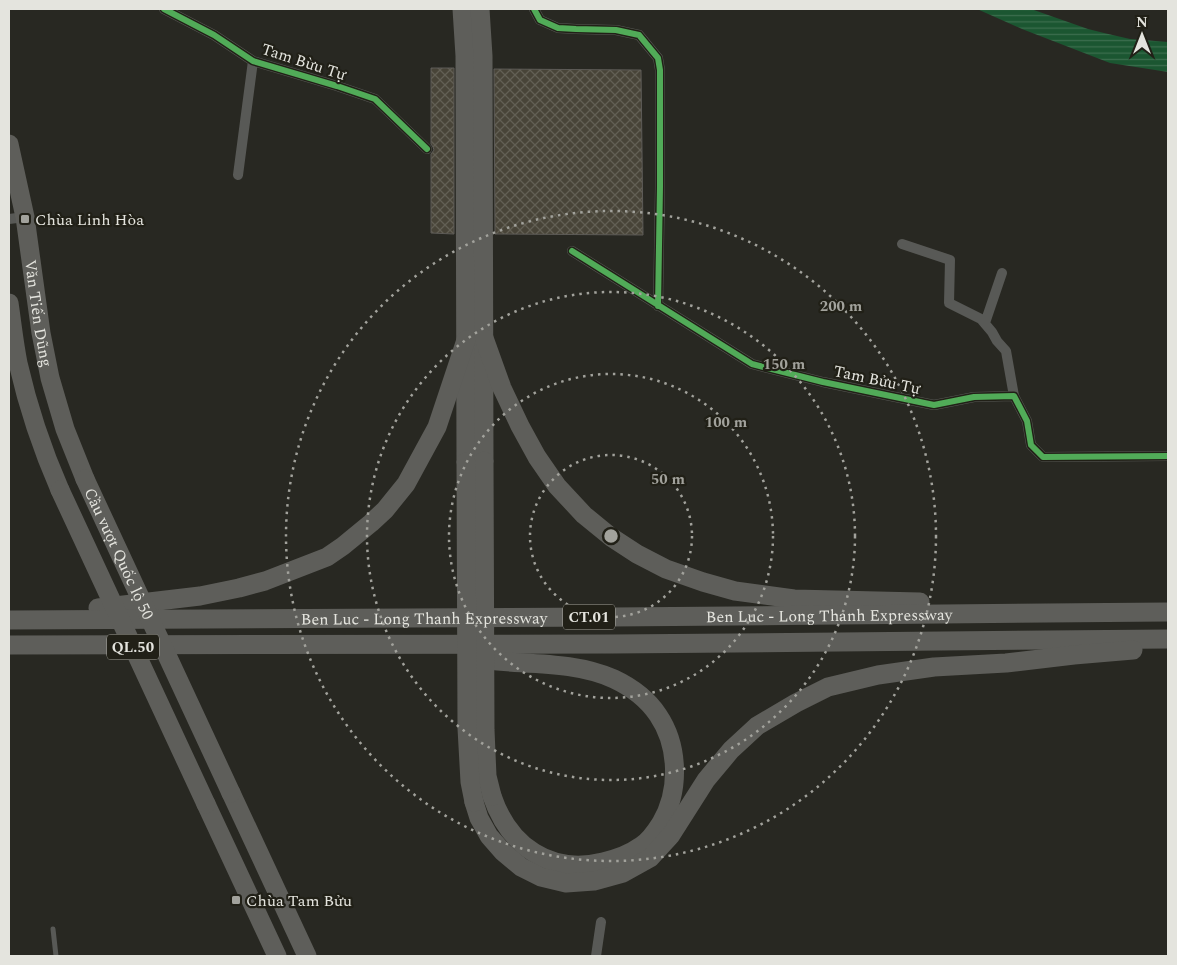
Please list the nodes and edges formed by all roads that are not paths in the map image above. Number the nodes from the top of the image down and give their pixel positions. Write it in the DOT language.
graph roads {
  1 [pos="164,9"];
  2 [pos="462,9"];
  3 [pos="480,9"];
  4 [pos="534,9"];
  5 [pos="254,60"];
  6 [pos="9,144"];
  7 [pos="427,149"];
  8 [pos="238,175"];
  9 [pos="17,218"];
  10 [pos="902,244"];
  11 [pos="572,251"];
  12 [pos="1002,273"];
  13 [pos="9,303"];
  14 [pos="658,306"];
  15 [pos="985,323"];
  16 [pos="475,339"];
  17 [pos="1014,396"];
  18 [pos="1168,456"];
  19 [pos="85,479"];
  20 [pos="60,490"];
  21 [pos="1168,608"];
  22 [pos="1168,612"];
  23 [pos="9,618"];
  24 [pos="1168,639"];
  25 [pos="9,645"];
  26 [pos="263,645"];
  27 [pos="1168,647"];
  28 [pos="483,799"];
  29 [pos="601,922"];
  30 [pos="54,929"];
  31 [pos="56,956"];
  32 [pos="277,956"];
  33 [pos="307,956"];
  34 [pos="596,956"];
  1 -- 5 [label="street, Tam Bừu Tự"];
  2 -- 16 [label="highway"];
  3 -- 16 [label="highway"];
  4 -- 14 [label="street"];
  5 -- 7 [label="street, Tam Bừu Tự"];
  5 -- 8 [label="street"];
  6 -- 9 [label="highway, Văn Tiến Dũng / QL.50"];
  9 -- 19 [label="highway, Văn Tiến Dũng / QL.50"];
  10 -- 15 [label="street"];
  11 -- 14 [label="street, Tam Bửu Tự"];
  12 -- 15 [label="street"];
  13 -- 20 [label="highway, Văn Tiến Dũng / QL.50"];
  14 -- 17 [label="street, Tam Bửu Tự"];
  15 -- 17 [label="street"];
  16 -- 21 [label="highway"];
  16 -- 23 [label="highway"];
  16 -- 28 [label="highway, bridge"];
  17 -- 18 [label="street"];
  19 -- 33 [label="highway, Cầu vượt Quốc lộ 50 / QL.50, bridge"];
  20 -- 32 [label="highway, Cầu vượt Quốc lộ 50 / QL.50, bridge"];
  22 -- 23 [label="highway, Ben Luc - Long Thanh Expressway / CT.01"];
  24 -- 26 [label="highway, Ben Luc - Long Thanh Expressway / CT.01"];
  25 -- 26 [label="highway, Ben Luc - Long Thanh Expressway / CT.01"];
  26 -- 28 [label="highway"];
  27 -- 28 [label="highway"];
  29 -- 34 [label="street"];
  30 -- 31 [label="lane"];
}
